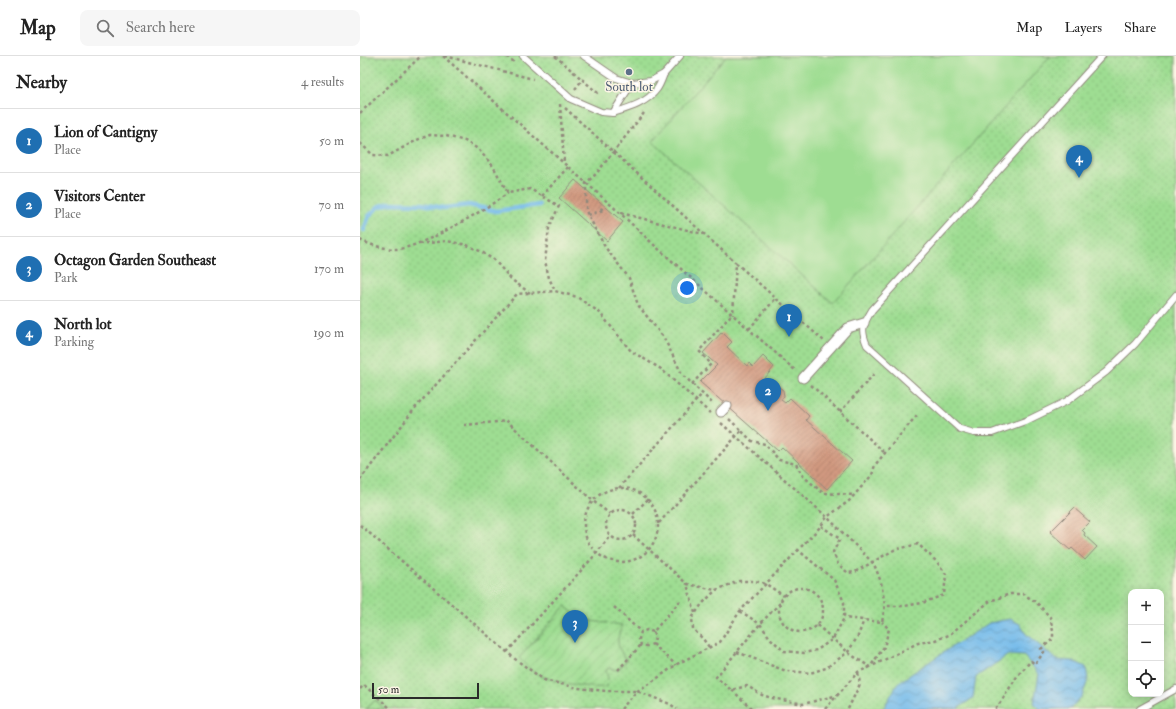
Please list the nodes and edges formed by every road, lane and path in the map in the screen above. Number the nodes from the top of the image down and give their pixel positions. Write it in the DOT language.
graph roads {
  1 [pos="421,56"];
  2 [pos="444,56"];
  3 [pos="523,56"];
  4 [pos="555,56"];
  5 [pos="584,56"];
  6 [pos="680,56"];
  7 [pos="1102,56"];
  8 [pos="664,74"];
  9 [pos="533,79"];
  10 [pos="583,80"];
  11 [pos="632,83"];
  12 [pos="575,89"];
  13 [pos="600,94"];
  14 [pos="560,104"];
  15 [pos="646,110"];
  16 [pos="360,113"];
  17 [pos="613,113"];
  18 [pos="360,143"];
  19 [pos="613,151"];
  20 [pos="564,163"];
  21 [pos="568,167"];
  22 [pos="586,183"];
  23 [pos="508,193"];
  24 [pos="542,196"];
  25 [pos="600,208"];
  26 [pos="620,213"];
  27 [pos="588,215"];
  28 [pos="705,234"];
  29 [pos="360,240"];
  30 [pos="417,244"];
  31 [pos="736,263"];
  32 [pos="555,291"];
  33 [pos="531,293"];
  34 [pos="1176,295"];
  35 [pos="776,298"];
  36 [pos="732,315"];
  37 [pos="864,323"];
  38 [pos="748,329"];
  39 [pos="831,347"];
  40 [pos="874,374"];
  41 [pos="803,378"];
  42 [pos="692,384"];
  43 [pos="702,394"];
  44 [pos="696,400"];
  45 [pos="840,412"];
  46 [pos="720,414"];
  47 [pos="917,415"];
  48 [pos="464,425"];
  49 [pos="742,431"];
  50 [pos="736,437"];
  51 [pos="884,453"];
  52 [pos="360,480"];
  53 [pos="619,488"];
  54 [pos="854,495"];
  55 [pos="648,499"];
  56 [pos="593,501"];
  57 [pos="610,514"];
  58 [pos="633,514"];
  59 [pos="826,517"];
  60 [pos="659,523"];
  61 [pos="360,525"];
  62 [pos="821,526"];
  63 [pos="633,535"];
  64 [pos="610,536"];
  65 [pos="649,550"];
  66 [pos="798,550"];
  67 [pos="596,554"];
  68 [pos="872,563"];
  69 [pos="686,584"];
  70 [pos="766,584"];
  71 [pos="716,590"];
  72 [pos="784,596"];
  73 [pos="680,602"];
  74 [pos="780,603"];
  75 [pos="885,606"];
  76 [pos="614,607"];
  77 [pos="740,610"];
  78 [pos="695,613"];
  79 [pos="844,618"];
  80 [pos="864,620"];
  81 [pos="882,622"];
  82 [pos="760,624"];
  83 [pos="817,624"];
  84 [pos="641,632"];
  85 [pos="653,632"];
  86 [pos="833,639"];
  87 [pos="653,644"];
  88 [pos="641,645"];
  89 [pos="709,647"];
  90 [pos="507,652"];
  91 [pos="738,652"];
  92 [pos="848,652"];
  93 [pos="676,665"];
  94 [pos="870,667"];
  95 [pos="618,670"];
  96 [pos="858,672"];
  97 [pos="360,689"];
  98 [pos="1176,689"];
  99 [pos="731,690"];
  100 [pos="637,691"];
  101 [pos="838,695"];
  102 [pos="392,709"];
  103 [pos="621,709"];
  104 [pos="677,709"];
  105 [pos="752,709"];
  106 [pos="825,709"];
  107 [pos="848,709"];
  108 [pos="995,709"];
  109 [pos="1140,709"];
  1 -- 16 [label="path"];
  2 -- 9 [label="path"];
  2 -- 20 [label="path"];
  3 -- 17 [label="lane"];
  4 -- 10 [label="path"];
  5 -- 11 [label="lane"];
  6 -- 8 [label="lane"];
  7 -- 37 [label="lane"];
  8 -- 11 [label="lane"];
  8 -- 17 [label="lane"];
  10 -- 12 [label="path"];
  10 -- 13 [label="path"];
  11 -- 17 [label="lane"];
  14 -- 20 [label="path"];
  15 -- 19 [label="path"];
  18 -- 23 [label="path"];
  19 -- 22 [label="path"];
  19 -- 28 [label="path"];
  20 -- 21 [label="path"];
  21 -- 22 [label="path"];
  21 -- 24 [label="path"];
  22 -- 26 [label="path"];
  22 -- 27 [label="path"];
  23 -- 24 [label="path"];
  23 -- 30 [label="path"];
  24 -- 32 [label="path"];
  25 -- 27 [label="path"];
  26 -- 28 [label="path"];
  26 -- 36 [label="path"];
  27 -- 42 [label="path"];
  28 -- 31 [label="path"];
  29 -- 30 [label="path"];
  30 -- 33 [label="path"];
  31 -- 35 [label="path"];
  31 -- 36 [label="path"];
  32 -- 33 [label="path"];
  32 -- 44 [label="path"];
  33 -- 52 [label="path"];
  34 -- 37 [label="lane"];
  35 -- 38 [label="path"];
  35 -- 39 [label="path"];
  36 -- 38 [label="path"];
  36 -- 42 [label="path"];
  37 -- 39 [label="street"];
  38 -- 41 [label="path"];
  39 -- 41 [label="street"];
  40 -- 45 [label="path"];
  41 -- 45 [label="path"];
  42 -- 43 [label="path"];
  43 -- 44 [label="path"];
  43 -- 46 [label="path"];
  44 -- 46 [label="path"];
  44 -- 53 [label="path"];
  45 -- 51 [label="path"];
  46 -- 49 [label="path"];
  46 -- 50 [label="path"];
  47 -- 51 [label="path"];
  48 -- 56 [label="path"];
  49 -- 50 [label="path"];
  49 -- 54 [label="path"];
  50 -- 59 [label="path"];
  50 -- 60 [label="path"];
  51 -- 54 [label="path"];
  53 -- 55 [label="path"];
  53 -- 56 [label="path"];
  54 -- 59 [label="path"];
  55 -- 58 [label="path"];
  55 -- 60 [label="path"];
  56 -- 57 [label="path"];
  56 -- 67 [label="path"];
  57 -- 58 [label="path"];
  57 -- 64 [label="path"];
  58 -- 63 [label="path"];
  59 -- 62 [label="path"];
  59 -- 68 [label="path"];
  60 -- 65 [label="path"];
  61 -- 90 [label="path"];
  62 -- 66 [label="path"];
  62 -- 68 [label="path"];
  63 -- 64 [label="path"];
  63 -- 65 [label="path"];
  64 -- 67 [label="path"];
  65 -- 67 [label="path"];
  65 -- 69 [label="path"];
  66 -- 70 [label="path"];
  66 -- 79 [label="path"];
  67 -- 90 [label="path"];
  68 -- 75 [label="path"];
  68 -- 75 [label="path"];
  69 -- 71 [label="path"];
  69 -- 78 [label="path"];
  70 -- 71 [label="path"];
  70 -- 72 [label="path"];
  70 -- 77 [label="path"];
  71 -- 78 [label="path"];
  72 -- 74 [label="path"];
  72 -- 83 [label="path"];
  73 -- 85 [label="path"];
  74 -- 82 [label="path"];
  74 -- 83 [label="path"];
  75 -- 81 [label="path"];
  76 -- 84 [label="path"];
  77 -- 82 [label="path"];
  77 -- 89 [label="path"];
  78 -- 89 [label="path"];
  79 -- 80 [label="path"];
  79 -- 86 [label="path"];
  80 -- 81 [label="path"];
  80 -- 92 [label="path"];
  81 -- 94 [label="path"];
  82 -- 86 [label="path"];
  82 -- 91 [label="path"];
  83 -- 86 [label="path"];
  84 -- 85 [label="path"];
  84 -- 88 [label="path"];
  85 -- 87 [label="path"];
  86 -- 92 [label="path"];
  87 -- 88 [label="path"];
  87 -- 93 [label="path"];
  88 -- 95 [label="path"];
  89 -- 93 [label="path"];
  90 -- 100 [label="path"];
  91 -- 92 [label="path"];
  91 -- 99 [label="path"];
  92 -- 94 [label="path"];
  93 -- 100 [label="path"];
  94 -- 96 [label="path"];
  94 -- 108 [label="path"];
  96 -- 101 [label="path"];
  96 -- 107 [label="path"];
  97 -- 102 [label="path"];
  98 -- 109 [label="lane"];
  99 -- 101 [label="path"];
  99 -- 105 [label="path"];
  100 -- 103 [label="path"];
  100 -- 104 [label="path"];
  101 -- 106 [label="path"];
}
